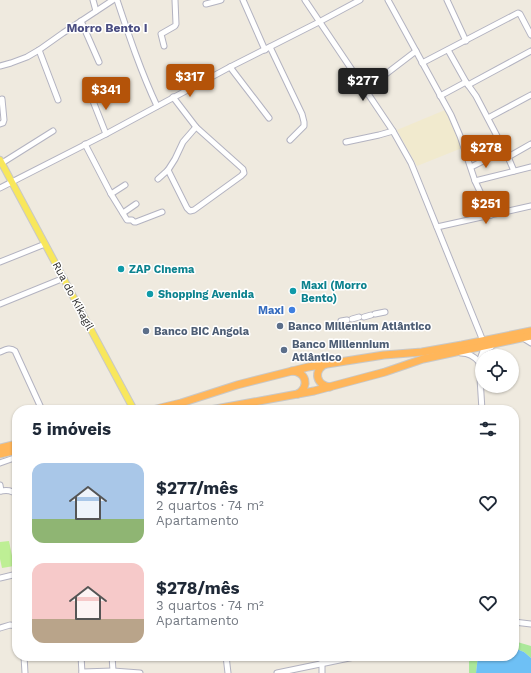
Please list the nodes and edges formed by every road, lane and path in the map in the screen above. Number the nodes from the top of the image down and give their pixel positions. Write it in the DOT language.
graph roads {
  1 [pos="93,0"];
  2 [pos="113,0"];
  3 [pos="116,0"];
  4 [pos="175,0"];
  5 [pos="220,0"];
  6 [pos="243,0"];
  7 [pos="305,0"];
  8 [pos="360,0"];
  9 [pos="388,0"];
  10 [pos="447,0"];
  11 [pos="206,4"];
  12 [pos="96,11"];
  13 [pos="81,21"];
  14 [pos="319,22"];
  15 [pos="531,35"];
  16 [pos="466,41"];
  17 [pos="164,46"];
  18 [pos="270,47"];
  19 [pos="39,50"];
  20 [pos="264,50"];
  21 [pos="416,50"];
  22 [pos="448,50"];
  23 [pos="531,51"];
  24 [pos="99,62"];
  25 [pos="422,63"];
  26 [pos="0,66"];
  27 [pos="230,67"];
  28 [pos="467,84"];
  29 [pos="365,90"];
  30 [pos="531,95"];
  31 [pos="91,96"];
  32 [pos="440,96"];
  33 [pos="173,97"];
  34 [pos="2,99"];
  35 [pos="58,100"];
  36 [pos="157,106"];
  37 [pos="270,118"];
  38 [pos="488,118"];
  39 [pos="0,124"];
  40 [pos="196,127"];
  41 [pos="53,131"];
  42 [pos="393,131"];
  43 [pos="106,134"];
  44 [pos="290,140"];
  45 [pos="346,142"];
  46 [pos="85,144"];
  47 [pos="531,144"];
  48 [pos="493,156"];
  49 [pos="508,158"];
  50 [pos="1,162"];
  51 [pos="471,167"];
  52 [pos="531,167"];
  53 [pos="168,170"];
  54 [pos="514,171"];
  55 [pos="158,179"];
  56 [pos="475,181"];
  57 [pos="12,182"];
  58 [pos="125,185"];
  59 [pos="0,188"];
  60 [pos="111,194"];
  61 [pos="136,204"];
  62 [pos="531,206"];
  63 [pos="162,212"];
  64 [pos="123,213"];
  65 [pos="491,215"];
  66 [pos="437,227"];
  67 [pos="45,244"];
  68 [pos="0,262"];
  69 [pos="64,278"];
  70 [pos="0,304"];
  71 [pos="385,312"];
  72 [pos="341,321"];
  73 [pos="531,331"];
  74 [pos="531,336"];
  75 [pos="523,338"];
  76 [pos="483,341"];
  77 [pos="509,341"];
  78 [pos="531,343"];
  79 [pos="486,349"];
  80 [pos="0,352"];
  81 [pos="446,354"];
  82 [pos="475,358"];
  83 [pos="328,363"];
  84 [pos="291,371"];
  85 [pos="333,386"];
  86 [pos="481,393"];
  87 [pos="296,395"];
  88 [pos="40,405"];
  89 [pos="131,405"];
  90 [pos="172,405"];
  91 [pos="239,405"];
  92 [pos="482,405"];
  93 [pos="12,445"];
  94 [pos="0,448"];
  95 [pos="12,451"];
  96 [pos="0,454"];
  97 [pos="12,459"];
  98 [pos="0,463"];
  99 [pos="0,485"];
  100 [pos="1,491"];
  101 [pos="12,491"];
  102 [pos="0,575"];
  103 [pos="12,575"];
  104 [pos="6,577"];
  105 [pos="0,578"];
  106 [pos="519,623"];
  107 [pos="531,624"];
  108 [pos="12,626"];
  109 [pos="0,628"];
  110 [pos="24,661"];
  111 [pos="81,661"];
  112 [pos="112,661"];
  113 [pos="227,661"];
  114 [pos="332,661"];
  115 [pos="322,663"];
  116 [pos="113,671"];
  117 [pos="25,673"];
  118 [pos="82,673"];
  119 [pos="140,673"];
  120 [pos="228,673"];
  121 [pos="277,673"];
  122 [pos="322,673"];
  1 -- 12 [label="street"];
  2 -- 12 [label="street"];
  3 -- 36 [label="street"];
  4 -- 17 [label="street"];
  5 -- 11 [label="street"];
  6 -- 20 [label="street"];
  7 -- 14 [label="street"];
  8 -- 14 [label="street"];
  9 -- 21 [label="street"];
  10 -- 16 [label="street"];
  12 -- 13 [label="street"];
  13 -- 19 [label="street"];
  13 -- 24 [label="street"];
  14 -- 18 [label="street"];
  14 -- 29 [label="street"];
  15 -- 16 [label="street"];
  16 -- 22 [label="street"];
  18 -- 20 [label="street"];
  18 -- 44 [label="street"];
  19 -- 26 [label="street"];
  19 -- 35 [label="street"];
  20 -- 27 [label="street"];
  21 -- 25 [label="street"];
  21 -- 29 [label="street"];
  22 -- 25 [label="street"];
  22 -- 28 [label="street"];
  23 -- 28 [label="street"];
  25 -- 32 [label="street"];
  27 -- 33 [label="street"];
  27 -- 37 [label="street"];
  28 -- 32 [label="street"];
  28 -- 38 [label="street"];
  29 -- 42 [label="street"];
  30 -- 38 [label="street"];
  31 -- 43 [label="street"];
  32 -- 51 [label="street"];
  33 -- 36 [label="street"];
  33 -- 40 [label="street"];
  34 -- 39 [label="street"];
  36 -- 43 [label="street"];
  38 -- 49 [label="street"];
  40 -- 53 [label="street"];
  40 -- 53 [label="street"];
  41 -- 50 [label="street"];
  42 -- 45 [label="street"];
  42 -- 66 [label="street"];
  43 -- 46 [label="street"];
  46 -- 57 [label="street"];
  46 -- 60 [label="street"];
  47 -- 49 [label="street"];
  48 -- 51 [label="street"];
  49 -- 54 [label="street"];
  50 -- 57 [label="main road, Rua do Kikagil"];
  51 -- 56 [label="street"];
  52 -- 54 [label="street"];
  53 -- 55 [label="street"];
  54 -- 56 [label="street"];
  56 -- 65 [label="street"];
  57 -- 59 [label="street"];
  57 -- 67 [label="main road, Rua do Kikagil"];
  58 -- 60 [label="street"];
  60 -- 64 [label="street"];
  61 -- 64 [label="street"];
  62 -- 65 [label="street"];
  63 -- 64 [label="street"];
  65 -- 66 [label="street"];
  66 -- 76 [label="street"];
  67 -- 68 [label="street"];
  67 -- 69 [label="main road, Rua do Kikagil"];
  69 -- 70 [label="street"];
  69 -- 89 [label="main road, Rua do Kikagil"];
  71 -- 72 [label="street"];
  73 -- 76 [label="highway"];
  74 -- 75 [label="highway"];
  75 -- 77 [label="highway"];
  75 -- 78 [label="street"];
  76 -- 83 [label="highway"];
  77 -- 79 [label="street"];
  77 -- 81 [label="highway"];
  80 -- 88 [label="street"];
  81 -- 82 [label="street"];
  81 -- 85 [label="highway"];
  83 -- 84 [label="highway"];
  83 -- 85 [label="highway"];
  84 -- 87 [label="highway"];
  84 -- 90 [label="highway"];
  85 -- 87 [label="highway"];
  86 -- 92 [label="street"];
  87 -- 91 [label="highway"];
  93 -- 94 [label="highway"];
  95 -- 96 [label="highway"];
  97 -- 98 [label="street"];
  99 -- 100 [label="street"];
  100 -- 101 [label="street"];
  102 -- 104 [label="street"];
  103 -- 104 [label="street"];
  104 -- 105 [label="street"];
  106 -- 107 [label="street"];
  108 -- 109 [label="street"];
  110 -- 117 [label="street"];
  111 -- 118 [label="street"];
  112 -- 116 [label="street"];
  113 -- 120 [label="street"];
  114 -- 115 [label="street"];
  115 -- 121 [label="street"];
  115 -- 122 [label="street"];
  116 -- 118 [label="street"];
  116 -- 119 [label="street"];
}
